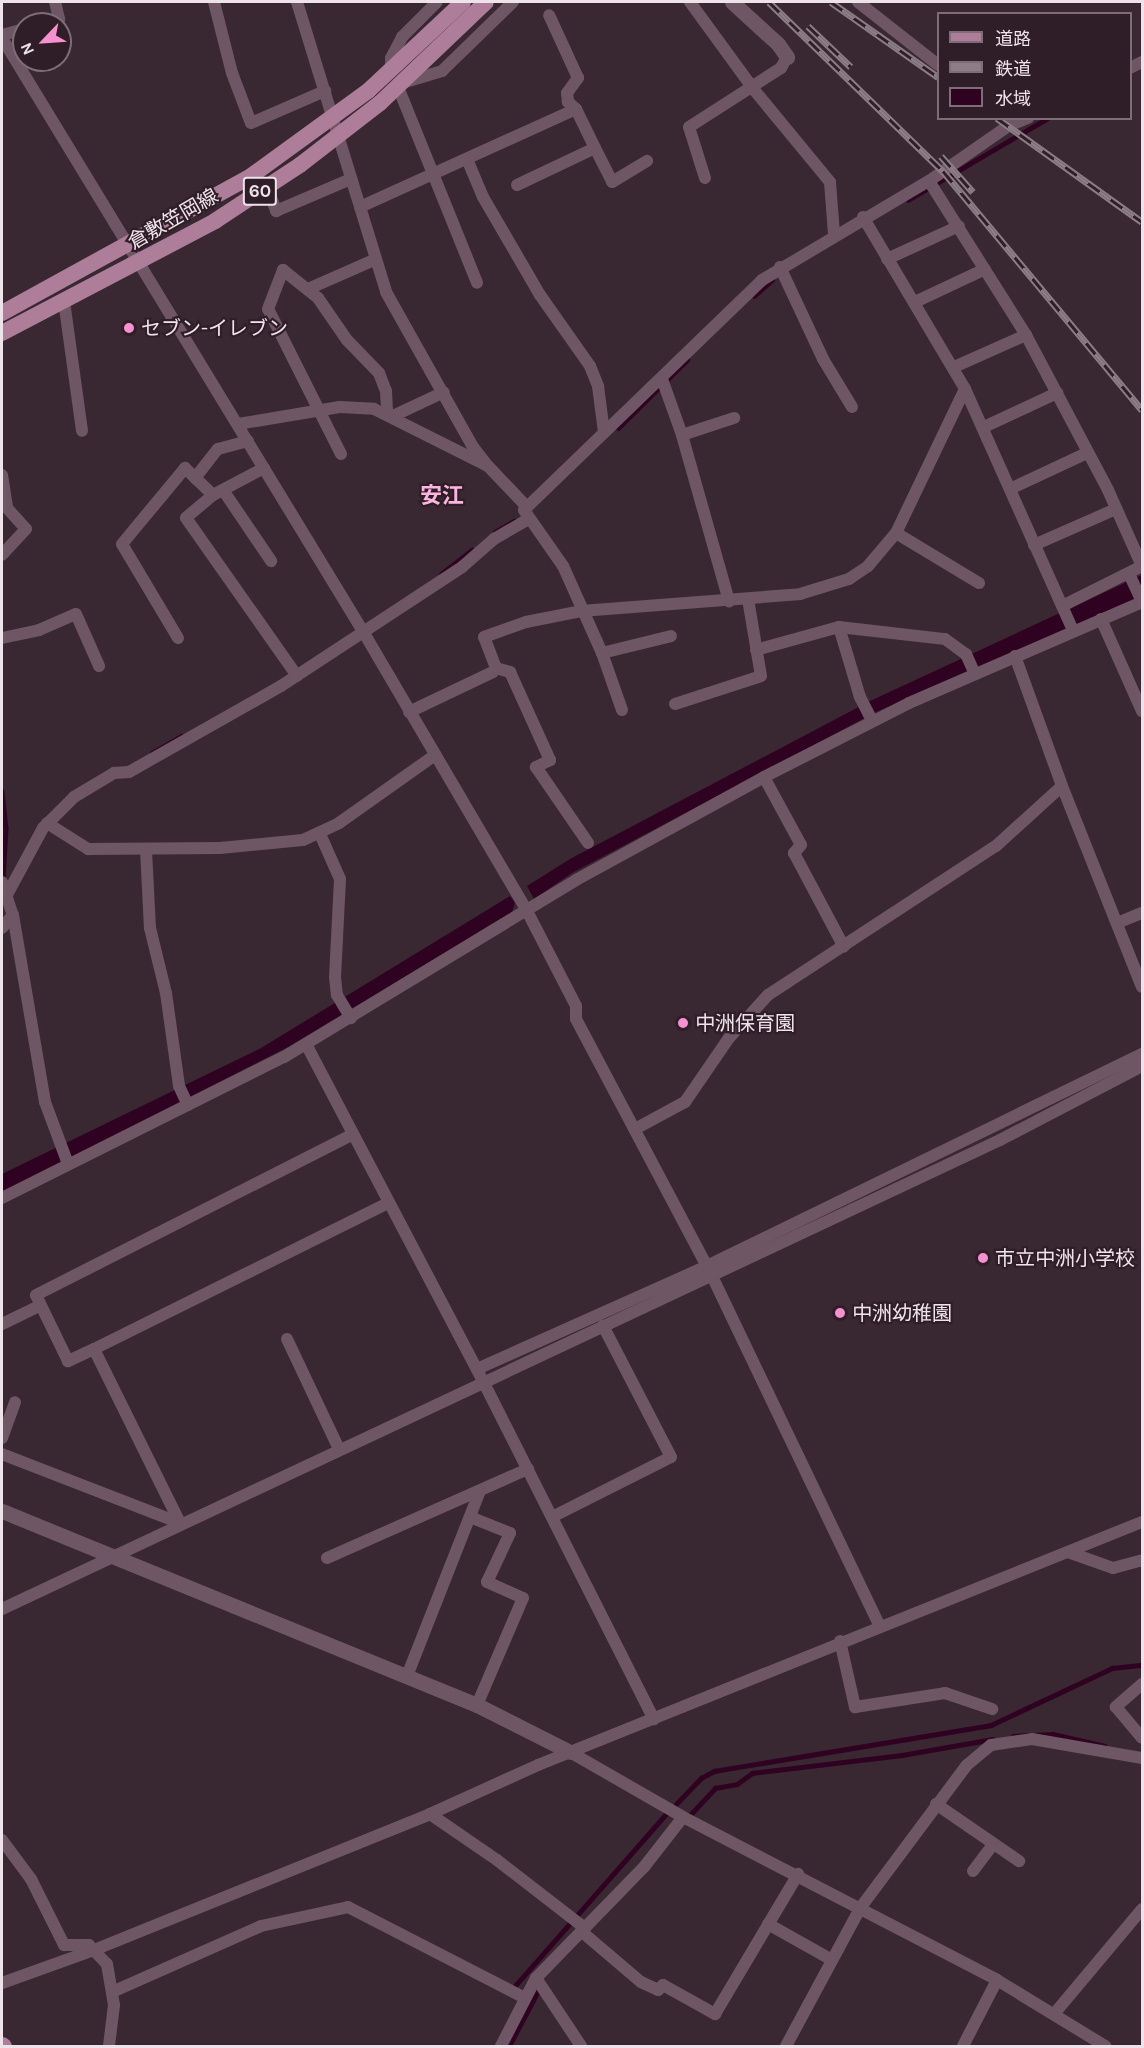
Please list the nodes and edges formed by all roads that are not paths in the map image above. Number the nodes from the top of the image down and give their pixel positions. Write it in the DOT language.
graph roads {
  1 [pos="214,2"];
  2 [pos="297,2"];
  3 [pos="421,2"];
  4 [pos="437,2"];
  5 [pos="463,2"];
  6 [pos="486,2"];
  7 [pos="513,2"];
  8 [pos="690,2"];
  9 [pos="732,2"];
  10 [pos="858,2"];
  11 [pos="549,15"];
  12 [pos="423,16"];
  13 [pos="2,36"];
  14 [pos="787,57"];
  15 [pos="937,63"];
  16 [pos="397,80"];
  17 [pos="753,87"];
  18 [pos="325,91"];
  19 [pos="576,109"];
  20 [pos="333,118"];
  21 [pos="1013,121"];
  22 [pos="338,136"];
  23 [pos="595,148"];
  24 [pos="467,159"];
  25 [pos="647,161"];
  26 [pos="433,174"];
  27 [pos="705,178"];
  28 [pos="351,179"];
  29 [pos="517,185"];
  30 [pos="932,185"];
  31 [pos="267,187"];
  32 [pos="360,207"];
  33 [pos="865,220"];
  34 [pos="959,226"];
  35 [pos="834,234"];
  36 [pos="128,247"];
  37 [pos="376,259"];
  38 [pos="887,259"];
  39 [pos="138,263"];
  40 [pos="986,269"];
  41 [pos="782,271"];
  42 [pos="477,283"];
  43 [pos="308,289"];
  44 [pos="64,301"];
  45 [pos="915,302"];
  46 [pos="2,313"];
  47 [pos="2,333"];
  48 [pos="1026,335"];
  49 [pos="954,367"];
  50 [pos="663,382"];
  51 [pos="965,389"];
  52 [pos="444,392"];
  53 [pos="1057,393"];
  54 [pos="852,407"];
  55 [pos="323,411"];
  56 [pos="390,415"];
  57 [pos="734,418"];
  58 [pos="238,424"];
  59 [pos="984,427"];
  60 [pos="82,431"];
  61 [pos="604,432"];
  62 [pos="682,435"];
  63 [pos="248,441"];
  64 [pos="1087,453"];
  65 [pos="341,454"];
  66 [pos="489,466"];
  67 [pos="264,468"];
  68 [pos="2,475"];
  69 [pos="195,478"];
  70 [pos="1010,489"];
  71 [pos="218,492"];
  72 [pos="1116,509"];
  73 [pos="527,514"];
  74 [pos="896,533"];
  75 [pos="1035,545"];
  76 [pos="2,555"];
  77 [pos="271,561"];
  78 [pos="1131,578"];
  79 [pos="979,583"];
  80 [pos="748,599"];
  81 [pos="729,601"];
  82 [pos="1142,601"];
  83 [pos="1063,608"];
  84 [pos="581,611"];
  85 [pos="1101,619"];
  86 [pos="839,627"];
  87 [pos="1072,628"];
  88 [pos="364,633"];
  89 [pos="671,636"];
  90 [pos="2,638"];
  91 [pos="178,638"];
  92 [pos="756,650"];
  93 [pos="602,652"];
  94 [pos="1015,656"];
  95 [pos="99,666"];
  96 [pos="496,668"];
  97 [pos="974,671"];
  98 [pos="295,673"];
  99 [pos="675,704"];
  100 [pos="622,710"];
  101 [pos="1143,711"];
  102 [pos="410,712"];
  103 [pos="871,720"];
  104 [pos="435,755"];
  105 [pos="764,777"];
  106 [pos="1062,786"];
  107 [pos="50,826"];
  108 [pos="320,834"];
  109 [pos="588,843"];
  110 [pos="146,850"];
  111 [pos="5,888"];
  112 [pos="526,909"];
  113 [pos="1143,913"];
  114 [pos="13,915"];
  115 [pos="1117,923"];
  116 [pos="2,928"];
  117 [pos="844,947"];
  118 [pos="1143,987"];
  119 [pos="349,1015"];
  120 [pos="306,1044"];
  121 [pos="1143,1054"];
  122 [pos="1143,1066"];
  123 [pos="187,1103"];
  124 [pos="635,1129"];
  125 [pos="352,1135"];
  126 [pos="67,1162"];
  127 [pos="2,1198"];
  128 [pos="388,1203"];
  129 [pos="709,1271"];
  130 [pos="39,1306"];
  131 [pos="2,1324"];
  132 [pos="603,1326"];
  133 [pos="287,1339"];
  134 [pos="94,1349"];
  135 [pos="477,1369"];
  136 [pos="483,1381"];
  137 [pos="15,1402"];
  138 [pos="2,1438"];
  139 [pos="339,1449"];
  140 [pos="2,1454"];
  141 [pos="528,1469"];
  142 [pos="479,1493"];
  143 [pos="2,1511"];
  144 [pos="470,1517"];
  145 [pos="552,1517"];
  146 [pos="1143,1522"];
  147 [pos="180,1523"];
  148 [pos="1068,1552"];
  149 [pos="111,1555"];
  150 [pos="327,1558"];
  151 [pos="1143,1560"];
  152 [pos="2,1609"];
  153 [pos="879,1625"];
  154 [pos="840,1641"];
  155 [pos="406,1676"];
  156 [pos="1143,1684"];
  157 [pos="477,1705"];
  158 [pos="992,1709"];
  159 [pos="654,1719"];
  160 [pos="1143,1737"];
  161 [pos="570,1752"];
  162 [pos="1143,1758"];
  163 [pos="936,1804"];
  164 [pos="430,1814"];
  165 [pos="683,1817"];
  166 [pos="2,1840"];
  167 [pos="992,1846"];
  168 [pos="1019,1861"];
  169 [pos="973,1871"];
  170 [pos="798,1874"];
  171 [pos="861,1907"];
  172 [pos="1143,1909"];
  173 [pos="768,1924"];
  174 [pos="584,1932"];
  175 [pos="94,1950"];
  176 [pos="832,1960"];
  177 [pos="536,1978"];
  178 [pos="998,1980"];
  179 [pos="2,1983"];
  180 [pos="112,1992"];
  181 [pos="525,1998"];
  182 [pos="1054,2014"];
  183 [pos="109,2046"];
  184 [pos="501,2046"];
  185 [pos="581,2046"];
  186 [pos="786,2046"];
  187 [pos="963,2046"];
  188 [pos="1105,2046"];
  1 -- 18 [label="street"];
  2 -- 18 [label="street"];
  3 -- 12 [label="street"];
  4 -- 12 [label="street"];
  5 -- 16 [label="main road, 倉敷笠岡線 / 60"];
  6 -- 16 [label="main road, 倉敷笠岡線 / 60"];
  7 -- 16 [label="street"];
  8 -- 17 [label="street"];
  9 -- 14 [label="street"];
  10 -- 15 [label="street"];
  11 -- 19 [label="street"];
  12 -- 16 [label="street"];
  13 -- 36 [label="street"];
  14 -- 17 [label="street"];
  16 -- 20 [label="main road, 倉敷笠岡線 / 60"];
  16 -- 22 [label="main road, 倉敷笠岡線 / 60"];
  16 -- 26 [label="street"];
  17 -- 27 [label="street"];
  17 -- 35 [label="street"];
  18 -- 20 [label="street"];
  19 -- 23 [label="street"];
  19 -- 24 [label="street"];
  20 -- 22 [label="street"];
  20 -- 36 [label="main road, 倉敷笠岡線 / 60"];
  21 -- 30 [label="street"];
  22 -- 28 [label="street"];
  22 -- 31 [label="main road, 倉敷笠岡線 / 60"];
  23 -- 25 [label="street"];
  23 -- 29 [label="street"];
  24 -- 26 [label="street"];
  24 -- 61 [label="street"];
  26 -- 32 [label="street"];
  26 -- 42 [label="street"];
  28 -- 31 [label="street"];
  28 -- 32 [label="street"];
  30 -- 33 [label="street"];
  30 -- 34 [label="street"];
  31 -- 39 [label="main road, 倉敷笠岡線 / 60"];
  32 -- 37 [label="street"];
  33 -- 35 [label="street"];
  33 -- 38 [label="street"];
  34 -- 38 [label="street"];
  34 -- 40 [label="street"];
  35 -- 41 [label="street"];
  36 -- 39 [label="street"];
  36 -- 46 [label="main road, 倉敷笠岡線 / 60"];
  37 -- 43 [label="street"];
  37 -- 52 [label="street"];
  38 -- 45 [label="street"];
  39 -- 44 [label="main road, 倉敷笠岡線 / 60"];
  39 -- 58 [label="street"];
  40 -- 45 [label="street"];
  40 -- 48 [label="street"];
  41 -- 50 [label="street"];
  41 -- 54 [label="street"];
  43 -- 55 [label="street"];
  43 -- 56 [label="street"];
  44 -- 47 [label="main road, 倉敷笠岡線 / 60"];
  44 -- 60 [label="street"];
  45 -- 49 [label="street"];
  48 -- 49 [label="street"];
  48 -- 53 [label="street"];
  49 -- 51 [label="street"];
  50 -- 61 [label="street"];
  50 -- 62 [label="street"];
  51 -- 59 [label="street"];
  51 -- 74 [label="street"];
  52 -- 56 [label="street"];
  52 -- 66 [label="street"];
  53 -- 59 [label="street"];
  53 -- 64 [label="street"];
  55 -- 56 [label="street"];
  55 -- 58 [label="street"];
  55 -- 65 [label="street"];
  56 -- 66 [label="street"];
  57 -- 62 [label="street"];
  58 -- 63 [label="street"];
  59 -- 70 [label="street"];
  61 -- 73 [label="street"];
  62 -- 81 [label="street"];
  63 -- 67 [label="street"];
  63 -- 69 [label="street"];
  64 -- 70 [label="street"];
  64 -- 72 [label="street"];
  66 -- 73 [label="street"];
  67 -- 71 [label="street"];
  67 -- 88 [label="street"];
  68 -- 76 [label="street"];
  69 -- 71 [label="street"];
  69 -- 91 [label="street"];
  70 -- 75 [label="street"];
  71 -- 77 [label="street"];
  71 -- 98 [label="street"];
  72 -- 75 [label="street"];
  72 -- 78 [label="street"];
  73 -- 84 [label="street"];
  73 -- 88 [label="street"];
  74 -- 79 [label="street"];
  74 -- 80 [label="street"];
  75 -- 83 [label="street"];
  78 -- 82 [label="street"];
  78 -- 83 [label="street"];
  80 -- 81 [label="street"];
  80 -- 92 [label="street"];
  81 -- 84 [label="street"];
  82 -- 85 [label="street"];
  83 -- 87 [label="street"];
  84 -- 93 [label="street"];
  84 -- 96 [label="street"];
  85 -- 87 [label="street"];
  85 -- 101 [label="street"];
  86 -- 92 [label="street"];
  86 -- 97 [label="street"];
  86 -- 103 [label="street"];
  87 -- 94 [label="street"];
  88 -- 98 [label="street"];
  88 -- 102 [label="street"];
  89 -- 93 [label="street"];
  90 -- 95 [label="street"];
  92 -- 99 [label="street"];
  93 -- 100 [label="street"];
  94 -- 97 [label="street"];
  94 -- 106 [label="street"];
  96 -- 102 [label="street"];
  96 -- 109 [label="street"];
  97 -- 103 [label="street"];
  98 -- 107 [label="street"];
  102 -- 104 [label="street"];
  103 -- 105 [label="street"];
  104 -- 108 [label="street"];
  104 -- 112 [label="street"];
  105 -- 112 [label="street"];
  105 -- 117 [label="street"];
  106 -- 115 [label="street"];
  106 -- 117 [label="street"];
  107 -- 110 [label="street"];
  107 -- 111 [label="street"];
  108 -- 110 [label="street"];
  108 -- 119 [label="street"];
  110 -- 123 [label="street"];
  111 -- 114 [label="street"];
  112 -- 119 [label="street"];
  112 -- 124 [label="street"];
  113 -- 115 [label="street"];
  114 -- 116 [label="street"];
  114 -- 126 [label="street"];
  115 -- 118 [label="street"];
  117 -- 124 [label="street"];
  119 -- 120 [label="street"];
  120 -- 123 [label="street"];
  120 -- 125 [label="street"];
  121 -- 129 [label="street"];
  122 -- 129 [label="street"];
  123 -- 126 [label="street"];
  124 -- 129 [label="street"];
  125 -- 128 [label="street"];
  125 -- 130 [label="street"];
  126 -- 127 [label="street"];
  128 -- 134 [label="street"];
  128 -- 135 [label="street"];
  129 -- 132 [label="street"];
  129 -- 135 [label="street"];
  129 -- 153 [label="street"];
  130 -- 131 [label="street"];
  130 -- 134 [label="street"];
  132 -- 136 [label="street"];
  132 -- 145 [label="street"];
  133 -- 139 [label="street"];
  134 -- 147 [label="street"];
  135 -- 136 [label="street"];
  136 -- 139 [label="street"];
  136 -- 141 [label="street"];
  137 -- 138 [label="street"];
  139 -- 147 [label="street"];
  140 -- 147 [label="street"];
  141 -- 142 [label="street"];
  141 -- 145 [label="street"];
  142 -- 144 [label="street"];
  142 -- 150 [label="street"];
  143 -- 149 [label="street"];
  144 -- 155 [label="street"];
  144 -- 157 [label="street"];
  145 -- 159 [label="street"];
  146 -- 148 [label="street"];
  147 -- 149 [label="street"];
  148 -- 151 [label="street"];
  148 -- 153 [label="street"];
  149 -- 152 [label="street"];
  149 -- 155 [label="street"];
  153 -- 154 [label="street"];
  154 -- 158 [label="street"];
  154 -- 159 [label="street"];
  155 -- 157 [label="street"];
  156 -- 160 [label="street"];
  157 -- 161 [label="street"];
  159 -- 161 [label="street"];
  161 -- 164 [label="street"];
  161 -- 165 [label="street"];
  162 -- 163 [label="street"];
  163 -- 167 [label="street"];
  163 -- 171 [label="street"];
  164 -- 174 [label="street"];
  164 -- 175 [label="street"];
  165 -- 170 [label="street"];
  165 -- 174 [label="street"];
  166 -- 175 [label="street"];
  167 -- 168 [label="street"];
  167 -- 169 [label="street"];
  170 -- 171 [label="street"];
  170 -- 173 [label="street"];
  171 -- 176 [label="street"];
  171 -- 178 [label="street"];
  172 -- 182 [label="street"];
  173 -- 174 [label="street"];
  173 -- 176 [label="street"];
  174 -- 177 [label="street"];
  175 -- 179 [label="street"];
  175 -- 180 [label="street"];
  176 -- 186 [label="street"];
  177 -- 181 [label="street"];
  177 -- 185 [label="street"];
  178 -- 182 [label="street"];
  178 -- 187 [label="street"];
  180 -- 181 [label="street"];
  180 -- 183 [label="street"];
  181 -- 184 [label="street"];
  182 -- 188 [label="street"];
}
